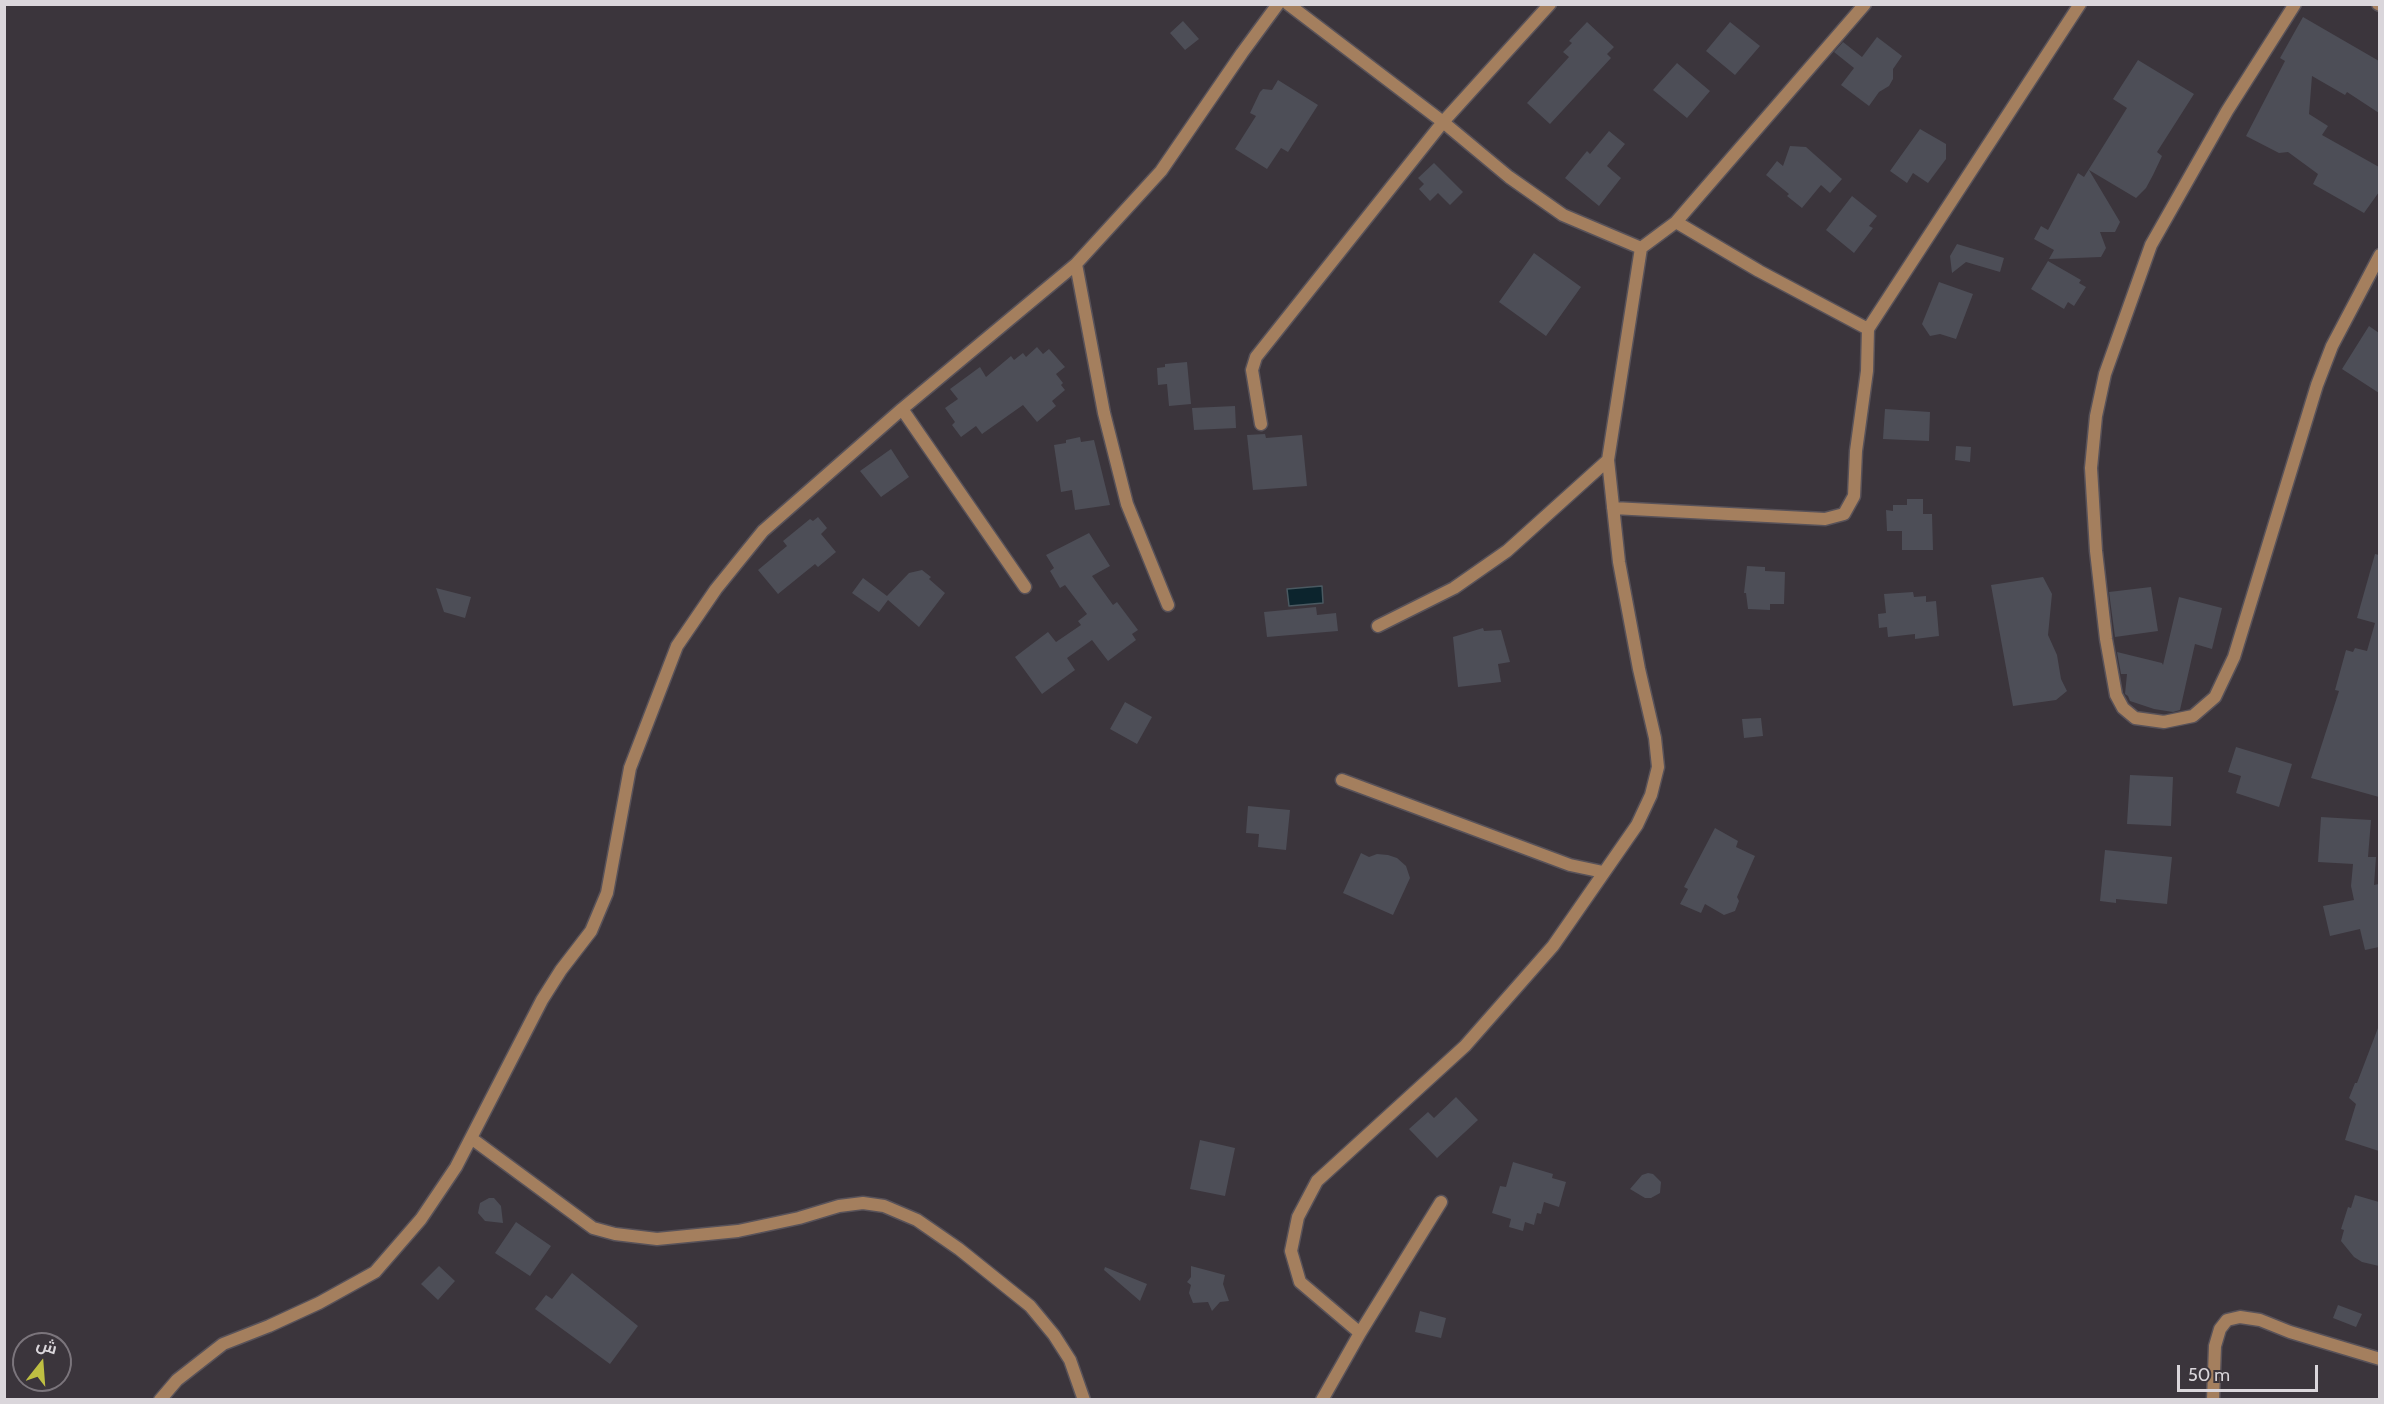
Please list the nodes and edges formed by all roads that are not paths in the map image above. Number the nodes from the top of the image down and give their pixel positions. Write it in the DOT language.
graph roads {
  1 [pos="1278,4"];
  2 [pos="1287,4"];
  3 [pos="1550,4"];
  4 [pos="1865,4"];
  5 [pos="2080,4"];
  6 [pos="2295,4"];
  7 [pos="1443,122"];
  8 [pos="1676,222"];
  9 [pos="1641,248"];
  10 [pos="2379,255"];
  11 [pos="1076,264"];
  12 [pos="1868,329"];
  13 [pos="902,409"];
  14 [pos="1261,424"];
  15 [pos="1608,460"];
  16 [pos="1613,508"];
  17 [pos="1025,587"];
  18 [pos="1168,605"];
  19 [pos="1378,626"];
  20 [pos="1342,780"];
  21 [pos="1603,872"];
  22 [pos="471,1138"];
  23 [pos="1441,1202"];
  24 [pos="1360,1333"];
  25 [pos="2379,1359"];
  26 [pos="160,1400"];
  27 [pos="1084,1400"];
  28 [pos="1322,1400"];
  29 [pos="2213,1400"];
  1 -- 11 [label="street"];
  2 -- 7 [label="street"];
  3 -- 7 [label="street"];
  4 -- 8 [label="street"];
  5 -- 12 [label="street"];
  6 -- 10 [label="street"];
  7 -- 9 [label="street"];
  7 -- 14 [label="street"];
  8 -- 9 [label="street"];
  8 -- 12 [label="street"];
  9 -- 15 [label="street"];
  11 -- 13 [label="street"];
  11 -- 18 [label="street"];
  12 -- 16 [label="street"];
  13 -- 17 [label="street"];
  13 -- 22 [label="street"];
  15 -- 16 [label="street"];
  15 -- 19 [label="street"];
  16 -- 21 [label="street"];
  20 -- 21 [label="street"];
  21 -- 24 [label="street"];
  22 -- 26 [label="street"];
  22 -- 27 [label="street"];
  23 -- 24 [label="street"];
  24 -- 28 [label="street"];
  25 -- 29 [label="street"];
}
